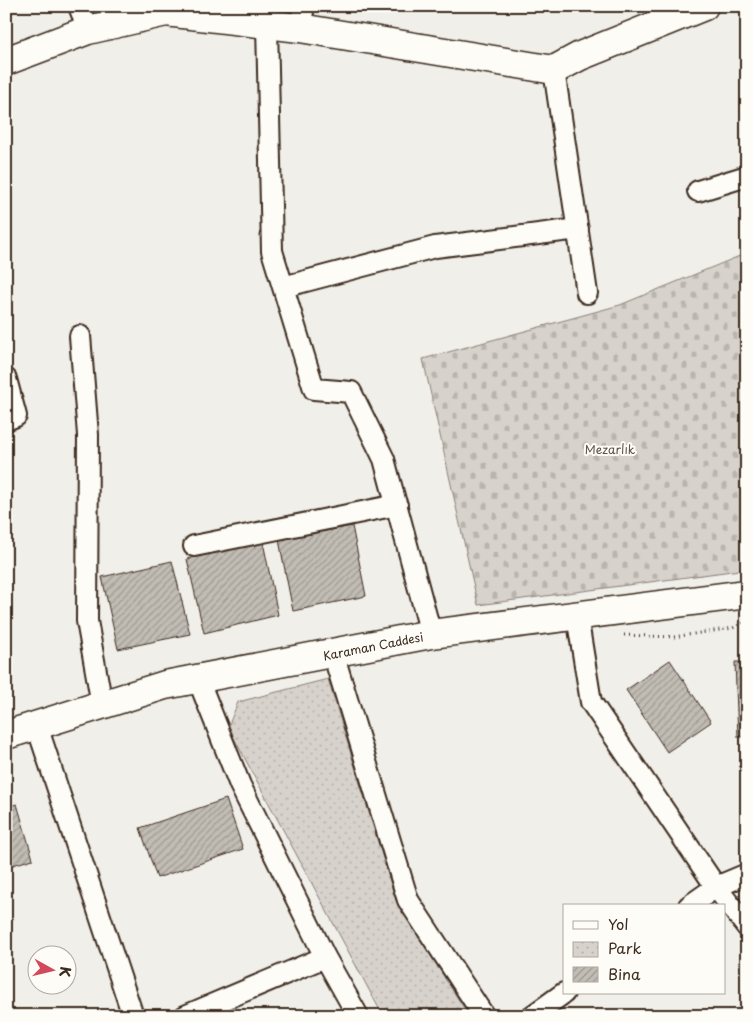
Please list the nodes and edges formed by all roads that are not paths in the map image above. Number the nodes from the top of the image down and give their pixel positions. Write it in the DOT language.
graph roads {
  1 [pos="704,6"];
  2 [pos="302,17"];
  3 [pos="83,18"];
  4 [pos="267,25"];
  5 [pos="6,61"];
  6 [pos="554,70"];
  7 [pos="747,176"];
  8 [pos="698,192"];
  9 [pos="578,229"];
  10 [pos="283,287"];
  11 [pos="587,292"];
  12 [pos="80,336"];
  13 [pos="6,379"];
  14 [pos="6,420"];
  15 [pos="397,505"];
  16 [pos="194,546"];
  17 [pos="747,594"];
  18 [pos="576,616"];
  19 [pos="431,634"];
  20 [pos="333,653"];
  21 [pos="198,679"];
  22 [pos="102,705"];
  23 [pos="38,726"];
  24 [pos="6,735"];
  25 [pos="747,874"];
  26 [pos="716,887"];
  27 [pos="692,904"];
  28 [pos="747,928"];
  29 [pos="325,957"];
  30 [pos="563,994"];
  31 [pos="133,1016"];
  32 [pos="185,1016"];
  33 [pos="358,1016"];
  34 [pos="484,1016"];
  35 [pos="532,1016"];
  1 -- 6 [label="main road"];
  2 -- 4 [label="main road"];
  2 -- 6 [label="main road"];
  3 -- 4 [label="main road"];
  3 -- 5 [label="main road"];
  4 -- 10 [label="street"];
  6 -- 9 [label="street"];
  7 -- 8 [label="street"];
  9 -- 10 [label="street"];
  9 -- 11 [label="street"];
  10 -- 15 [label="street"];
  12 -- 22 [label="street"];
  13 -- 14 [label="street"];
  15 -- 16 [label="street"];
  15 -- 19 [label="street"];
  17 -- 18 [label="main road, Karaman Caddesi"];
  18 -- 19 [label="main road, Karaman Caddesi"];
  18 -- 26 [label="street"];
  19 -- 20 [label="main road, Karaman Caddesi"];
  20 -- 21 [label="main road, Karaman Caddesi"];
  20 -- 34 [label="street"];
  21 -- 22 [label="main road, Karaman Caddesi"];
  21 -- 29 [label="street"];
  22 -- 23 [label="main road, Karaman Caddesi"];
  23 -- 24 [label="main road, Karaman Caddesi"];
  23 -- 31 [label="street"];
  25 -- 26 [label="street"];
  26 -- 27 [label="street"];
  26 -- 28 [label="street"];
  29 -- 32 [label="street"];
  29 -- 33 [label="street"];
  30 -- 35 [label="street"];
}
